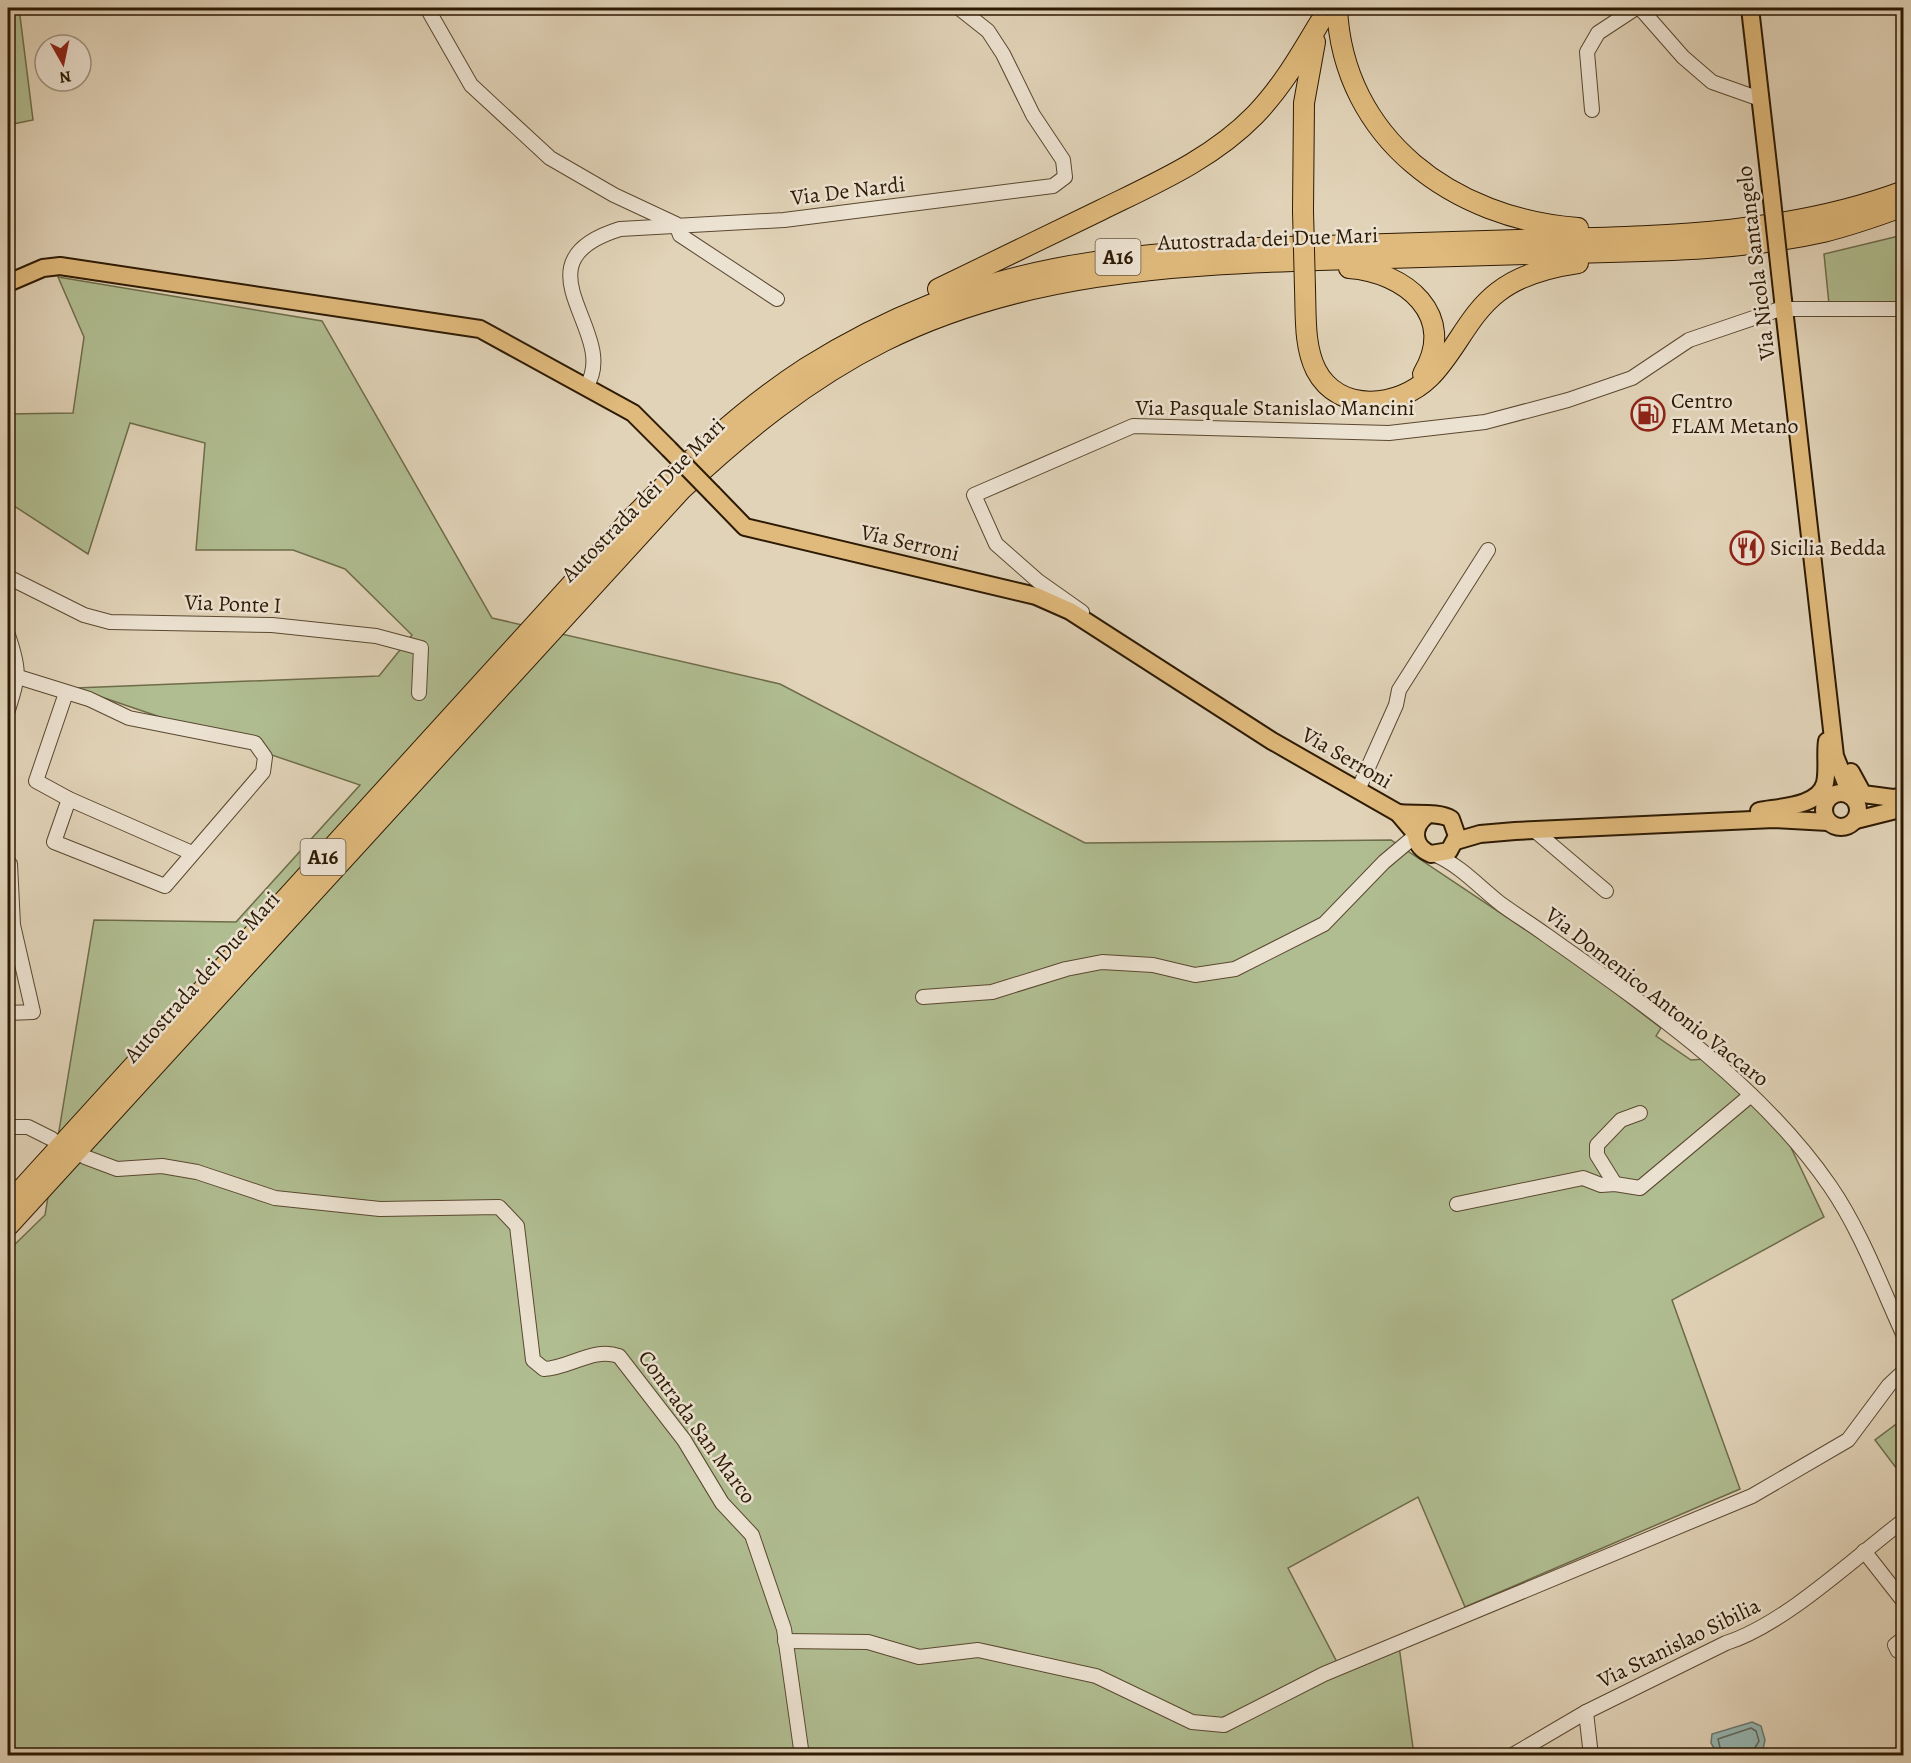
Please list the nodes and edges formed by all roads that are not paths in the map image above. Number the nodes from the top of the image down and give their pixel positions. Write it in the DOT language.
graph roads {
  1 [pos="427,8"];
  2 [pos="959,8"];
  3 [pos="1337,8"];
  4 [pos="1638,8"];
  5 [pos="1750,8"];
  6 [pos="1322,15"];
  7 [pos="1760,99"];
  8 [pos="1592,110"];
  9 [pos="1904,191"];
  10 [pos="1904,207"];
  11 [pos="1820,218"];
  12 [pos="676,224"];
  13 [pos="1066,280"];
  14 [pos="8,283"];
  15 [pos="777,299"];
  16 [pos="1784,305"];
  17 [pos="1904,309"];
  18 [pos="586,387"];
  19 [pos="1408,392"];
  20 [pos="671,478"];
  21 [pos="1488,550"];
  22 [pos="8,578"];
  23 [pos="1069,606"];
  24 [pos="8,635"];
  25 [pos="17,676"];
  26 [pos="484,690"];
  27 [pos="66,693"];
  28 [pos="420,693"];
  29 [pos="8,710"];
  30 [pos="1831,722"];
  31 [pos="1835,756"];
  32 [pos="1358,790"];
  33 [pos="1904,796"];
  34 [pos="69,799"];
  35 [pos="1854,799"];
  36 [pos="1827,800"];
  37 [pos="1904,807"];
  38 [pos="1398,813"];
  39 [pos="1426,816"];
  40 [pos="1774,819"];
  41 [pos="1856,820"];
  42 [pos="1735,821"];
  43 [pos="1828,822"];
  44 [pos="1534,830"];
  45 [pos="1419,844"];
  46 [pos="1455,844"];
  47 [pos="192,853"];
  48 [pos="8,864"];
  49 [pos="1606,891"];
  50 [pos="922,997"];
  51 [pos="8,1012"];
  52 [pos="173,1033"];
  53 [pos="1751,1095"];
  54 [pos="1640,1113"];
  55 [pos="8,1127"];
  56 [pos="52,1139"];
  57 [pos="85,1157"];
  58 [pos="1615,1184"];
  59 [pos="8,1204"];
  60 [pos="1457,1204"];
  61 [pos="8,1226"];
  62 [pos="1904,1336"];
  63 [pos="1904,1371"];
  64 [pos="1904,1520"];
  65 [pos="1863,1551"];
  66 [pos="1904,1602"];
  67 [pos="785,1641"];
  68 [pos="1586,1712"];
  69 [pos="802,1755"];
  70 [pos="1511,1755"];
  71 [pos="1591,1755"];
  1 -- 12 [label="street"];
  2 -- 12 [label="street, Via De Nardi"];
  3 -- 11 [label="highway"];
  4 -- 7 [label="street"];
  4 -- 8 [label="street"];
  5 -- 7 [label="main road, Via Nicola Santangelo"];
  6 -- 19 [label="highway, bridge"];
  6 -- 20 [label="highway"];
  7 -- 16 [label="main road, Via Nicola Santangelo, bridge"];
  9 -- 11 [label="highway, Autostrada dei Due Mari / A16"];
  10 -- 13 [label="highway, Autostrada dei Due Mari / A16"];
  10 -- 19 [label="highway"];
  11 -- 20 [label="highway, Autostrada dei Due Mari / A16"];
  12 -- 15 [label="street"];
  12 -- 18 [label="street, Via De Nardi"];
  13 -- 19 [label="highway"];
  13 -- 26 [label="highway, Autostrada dei Due Mari / A16"];
  14 -- 18 [label="main road, Via Serroni"];
  16 -- 17 [label="street"];
  16 -- 23 [label="street, Via Pasquale Stanislao Mancini"];
  16 -- 30 [label="main road, Via Nicola Santangelo"];
  18 -- 23 [label="main road, Via Serroni, bridge"];
  20 -- 26 [label="highway, Autostrada dei Due Mari / A16"];
  21 -- 32 [label="street"];
  22 -- 28 [label="street, Via Ponte I"];
  23 -- 32 [label="main road, Via Serroni"];
  24 -- 25 [label="street"];
  25 -- 27 [label="street"];
  25 -- 29 [label="street"];
  26 -- 52 [label="highway, Autostrada dei Due Mari / A16"];
  27 -- 34 [label="street"];
  27 -- 47 [label="street"];
  30 -- 31 [label="main road, Via Nicola Santangelo"];
  30 -- 33 [label="main road"];
  30 -- 42 [label="main road"];
  31 -- 35 [label="main road, Via Nicola Santangelo"];
  31 -- 36 [label="main road"];
  32 -- 38 [label="main road, Via Serroni"];
  34 -- 47 [label="street"];
  34 -- 47 [label="street"];
  35 -- 36 [label="main road"];
  35 -- 37 [label="main road"];
  35 -- 41 [label="main road, Via Nicola Santangelo"];
  36 -- 40 [label="main road"];
  36 -- 43 [label="main road"];
  37 -- 41 [label="main road"];
  38 -- 39 [label="main road, Via Serroni"];
  38 -- 45 [label="main road, Via Serroni"];
  39 -- 45 [label="main road"];
  39 -- 46 [label="main road, Via Serroni"];
  40 -- 42 [label="main road, Via Serroni"];
  40 -- 43 [label="main road"];
  41 -- 43 [label="main road"];
  42 -- 44 [label="main road, Via Serroni"];
  44 -- 46 [label="main road, Via Serroni"];
  44 -- 49 [label="street"];
  45 -- 46 [label="main road"];
  45 -- 50 [label="street"];
  46 -- 53 [label="street, Via Domenico Antonio Vaccaro"];
  48 -- 51 [label="street"];
  52 -- 59 [label="highway, Autostrada dei Due Mari / A16"];
  52 -- 61 [label="highway, Autostrada dei Due Mari / A16"];
  53 -- 58 [label="street"];
  53 -- 62 [label="street, Via Domenico Antonio Vaccaro"];
  54 -- 58 [label="street"];
  55 -- 56 [label="street"];
  57 -- 67 [label="street, Contrada San Marco"];
  58 -- 60 [label="street"];
  63 -- 67 [label="street"];
  64 -- 65 [label="street, Via Stanislao Sibilia"];
  65 -- 66 [label="street"];
  65 -- 68 [label="street, Via Stanislao Sibilia"];
  67 -- 69 [label="street, Contrada San Marco"];
  68 -- 70 [label="street, Via Stanislao Sibilia"];
  68 -- 71 [label="street, Via Stanislao Sibilia"];
}
